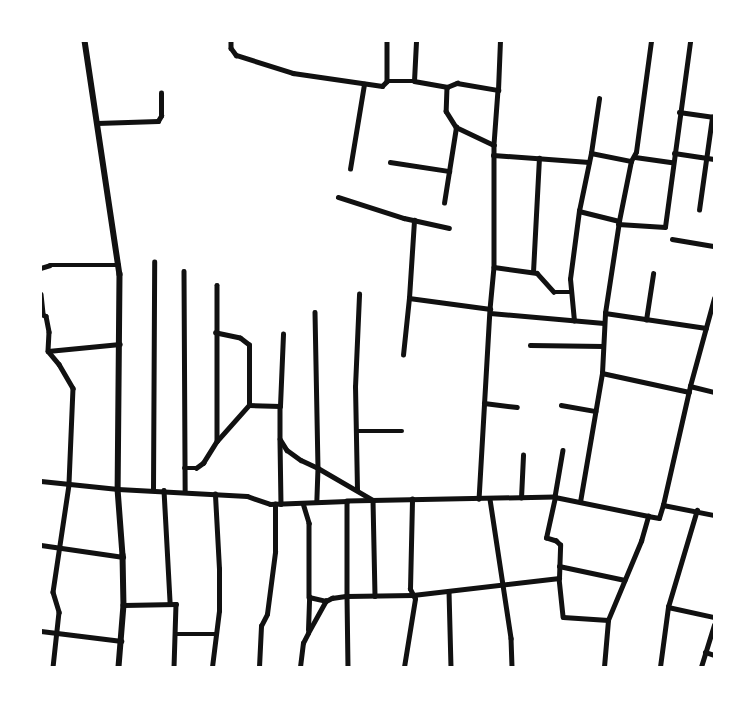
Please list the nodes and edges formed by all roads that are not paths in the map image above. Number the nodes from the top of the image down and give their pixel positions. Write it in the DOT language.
graph roads {
  1 [pos="85,41"];
  2 [pos="231,41"];
  3 [pos="387,41"];
  4 [pos="416,41"];
  5 [pos="500,41"];
  6 [pos="650,41"];
  7 [pos="690,41"];
  8 [pos="387,81"];
  9 [pos="414,81"];
  10 [pos="364,84"];
  11 [pos="447,87"];
  12 [pos="498,90"];
  13 [pos="161,93"];
  14 [pos="598,99"];
  15 [pos="679,112"];
  16 [pos="713,117"];
  17 [pos="97,123"];
  18 [pos="456,127"];
  19 [pos="494,145"];
  20 [pos="591,152"];
  21 [pos="674,153"];
  22 [pos="493,155"];
  23 [pos="539,158"];
  24 [pos="706,158"];
  25 [pos="633,159"];
  26 [pos="714,159"];
  27 [pos="390,162"];
  28 [pos="589,162"];
  29 [pos="672,162"];
  30 [pos="350,169"];
  31 [pos="449,171"];
  32 [pos="338,198"];
  33 [pos="444,203"];
  34 [pos="699,210"];
  35 [pos="579,211"];
  36 [pos="414,220"];
  37 [pos="618,222"];
  38 [pos="449,228"];
  39 [pos="672,239"];
  40 [pos="714,246"];
  41 [pos="154,262"];
  42 [pos="119,265"];
  43 [pos="494,267"];
  44 [pos="41,268"];
  45 [pos="184,271"];
  46 [pos="533,272"];
  47 [pos="653,274"];
  48 [pos="217,285"];
  49 [pos="571,292"];
  50 [pos="41,294"];
  51 [pos="360,294"];
  52 [pos="409,298"];
  53 [pos="714,298"];
  54 [pos="490,311"];
  55 [pos="315,312"];
  56 [pos="605,313"];
  57 [pos="42,314"];
  58 [pos="646,320"];
  59 [pos="574,321"];
  60 [pos="604,323"];
  61 [pos="706,328"];
  62 [pos="216,333"];
  63 [pos="283,334"];
  64 [pos="120,344"];
  65 [pos="530,345"];
  66 [pos="603,346"];
  67 [pos="48,351"];
  68 [pos="403,355"];
  69 [pos="602,373"];
  70 [pos="690,389"];
  71 [pos="714,392"];
  72 [pos="484,404"];
  73 [pos="561,405"];
  74 [pos="249,406"];
  75 [pos="280,406"];
  76 [pos="517,407"];
  77 [pos="595,411"];
  78 [pos="356,431"];
  79 [pos="402,431"];
  80 [pos="280,439"];
  81 [pos="217,441"];
  82 [pos="563,450"];
  83 [pos="523,455"];
  84 [pos="184,468"];
  85 [pos="318,468"];
  86 [pos="41,481"];
  87 [pos="69,485"];
  88 [pos="118,489"];
  89 [pos="153,490"];
  90 [pos="164,490"];
  91 [pos="357,490"];
  92 [pos="185,492"];
  93 [pos="215,494"];
  94 [pos="554,497"];
  95 [pos="521,498"];
  96 [pos="412,499"];
  97 [pos="479,499"];
  98 [pos="490,499"];
  99 [pos="373,500"];
  100 [pos="346,501"];
  101 [pos="317,502"];
  102 [pos="580,502"];
  103 [pos="303,503"];
  104 [pos="275,504"];
  105 [pos="281,504"];
  106 [pos="663,504"];
  107 [pos="697,510"];
  108 [pos="714,515"];
  109 [pos="648,516"];
  110 [pos="41,544"];
  111 [pos="58,547"];
  112 [pos="124,557"];
  113 [pos="559,566"];
  114 [pos="559,578"];
  115 [pos="625,580"];
  116 [pos="503,585"];
  117 [pos="449,591"];
  118 [pos="309,596"];
  119 [pos="347,596"];
  120 [pos="375,596"];
  121 [pos="413,596"];
  122 [pos="326,601"];
  123 [pos="170,602"];
  124 [pos="124,605"];
  125 [pos="668,607"];
  126 [pos="714,617"];
  127 [pos="608,620"];
  128 [pos="714,625"];
  129 [pos="41,631"];
  130 [pos="308,633"];
  131 [pos="56,634"];
  132 [pos="176,634"];
  133 [pos="216,634"];
  134 [pos="121,641"];
  135 [pos="705,652"];
  136 [pos="714,655"];
  137 [pos="53,667"];
  138 [pos="119,667"];
  139 [pos="174,667"];
  140 [pos="212,667"];
  141 [pos="259,667"];
  142 [pos="300,667"];
  143 [pos="348,667"];
  144 [pos="404,667"];
  145 [pos="451,667"];
  146 [pos="512,667"];
  147 [pos="604,667"];
  148 [pos="660,667"];
  149 [pos="701,667"];
  1 -- 17 [label="street"];
  2 -- 10 [label="street"];
  3 -- 8 [label="street"];
  4 -- 9 [label="street"];
  5 -- 12 [label="street"];
  6 -- 25 [label="street"];
  7 -- 15 [label="street"];
  8 -- 9 [label="street"];
  8 -- 10 [label="street"];
  9 -- 11 [label="street"];
  10 -- 30 [label="street"];
  11 -- 12 [label="street"];
  11 -- 18 [label="street"];
  12 -- 19 [label="street"];
  13 -- 17 [label="street"];
  14 -- 20 [label="street"];
  15 -- 16 [label="street"];
  15 -- 21 [label="street"];
  16 -- 24 [label="street"];
  17 -- 42 [label="street"];
  18 -- 19 [label="street"];
  18 -- 31 [label="street"];
  19 -- 22 [label="street"];
  20 -- 25 [label="street"];
  20 -- 28 [label="street"];
  21 -- 24 [label="street"];
  21 -- 29 [label="street"];
  22 -- 23 [label="street"];
  22 -- 43 [label="street"];
  23 -- 28 [label="street"];
  23 -- 46 [label="street"];
  24 -- 26 [label="street"];
  24 -- 34 [label="street"];
  25 -- 29 [label="street"];
  25 -- 37 [label="street"];
  27 -- 31 [label="street"];
  28 -- 35 [label="street"];
  29 -- 37 [label="street"];
  31 -- 33 [label="street"];
  32 -- 36 [label="street"];
  35 -- 37 [label="street"];
  35 -- 49 [label="street"];
  36 -- 38 [label="street"];
  36 -- 52 [label="street"];
  37 -- 56 [label="street"];
  39 -- 40 [label="street"];
  41 -- 89 [label="street"];
  42 -- 44 [label="street"];
  42 -- 64 [label="street"];
  43 -- 46 [label="street"];
  43 -- 54 [label="street"];
  45 -- 84 [label="street"];
  46 -- 49 [label="street"];
  47 -- 58 [label="street"];
  48 -- 62 [label="street"];
  49 -- 59 [label="street"];
  50 -- 57 [label="street"];
  51 -- 78 [label="street"];
  52 -- 54 [label="street"];
  52 -- 68 [label="street"];
  53 -- 61 [label="street"];
  54 -- 59 [label="street"];
  54 -- 72 [label="street"];
  55 -- 85 [label="street"];
  56 -- 58 [label="street"];
  56 -- 60 [label="street"];
  57 -- 67 [label="street"];
  58 -- 61 [label="street"];
  59 -- 60 [label="street"];
  60 -- 66 [label="street"];
  61 -- 70 [label="street"];
  62 -- 74 [label="street"];
  62 -- 81 [label="street"];
  63 -- 75 [label="street"];
  64 -- 67 [label="street"];
  64 -- 88 [label="street"];
  65 -- 66 [label="street"];
  66 -- 69 [label="street"];
  67 -- 87 [label="street"];
  69 -- 70 [label="street"];
  69 -- 77 [label="street"];
  70 -- 71 [label="street"];
  70 -- 106 [label="street"];
  72 -- 76 [label="street"];
  72 -- 97 [label="street"];
  73 -- 77 [label="street"];
  74 -- 75 [label="street"];
  74 -- 81 [label="street"];
  75 -- 80 [label="street"];
  77 -- 102 [label="street"];
  78 -- 79 [label="street"];
  78 -- 91 [label="street"];
  80 -- 85 [label="street"];
  80 -- 105 [label="street"];
  81 -- 84 [label="street"];
  82 -- 94 [label="street"];
  83 -- 95 [label="street"];
  84 -- 92 [label="street"];
  85 -- 91 [label="street"];
  85 -- 101 [label="street"];
  86 -- 87 [label="street"];
  87 -- 88 [label="street"];
  87 -- 111 [label="street"];
  88 -- 89 [label="street"];
  88 -- 112 [label="street"];
  89 -- 90 [label="street"];
  90 -- 92 [label="street"];
  90 -- 123 [label="street"];
  91 -- 99 [label="street"];
  92 -- 93 [label="street"];
  93 -- 104 [label="street"];
  93 -- 133 [label="street"];
  94 -- 95 [label="street"];
  94 -- 102 [label="street"];
  94 -- 113 [label="street"];
  95 -- 98 [label="street"];
  96 -- 97 [label="street"];
  96 -- 99 [label="street"];
  96 -- 121 [label="street"];
  97 -- 98 [label="street"];
  98 -- 116 [label="street"];
  99 -- 100 [label="street"];
  99 -- 120 [label="street"];
  100 -- 101 [label="street"];
  100 -- 119 [label="street"];
  101 -- 103 [label="street"];
  102 -- 109 [label="street"];
  103 -- 105 [label="street"];
  103 -- 118 [label="street"];
  104 -- 105 [label="street"];
  104 -- 141 [label="street"];
  106 -- 107 [label="street"];
  106 -- 109 [label="street"];
  107 -- 108 [label="street"];
  107 -- 125 [label="street"];
  109 -- 115 [label="street"];
  110 -- 111 [label="street"];
  111 -- 112 [label="street"];
  111 -- 131 [label="street"];
  112 -- 124 [label="street"];
  113 -- 114 [label="street"];
  113 -- 115 [label="street"];
  114 -- 116 [label="street"];
  114 -- 127 [label="street"];
  115 -- 127 [label="street"];
  116 -- 117 [label="street"];
  116 -- 146 [label="street"];
  117 -- 121 [label="street"];
  117 -- 145 [label="street"];
  118 -- 122 [label="street"];
  118 -- 130 [label="street"];
  119 -- 120 [label="street"];
  119 -- 122 [label="street"];
  119 -- 143 [label="street"];
  120 -- 121 [label="street"];
  121 -- 144 [label="street"];
  122 -- 130 [label="street"];
  123 -- 124 [label="street"];
  123 -- 132 [label="street"];
  124 -- 134 [label="street"];
  125 -- 126 [label="street"];
  125 -- 148 [label="street"];
  127 -- 147 [label="street"];
  128 -- 135 [label="street"];
  129 -- 131 [label="street"];
  130 -- 142 [label="street"];
  131 -- 134 [label="street"];
  131 -- 137 [label="street"];
  132 -- 133 [label="street"];
  132 -- 139 [label="street"];
  133 -- 140 [label="street"];
  134 -- 138 [label="street"];
  135 -- 136 [label="street"];
  135 -- 149 [label="street"];
}
